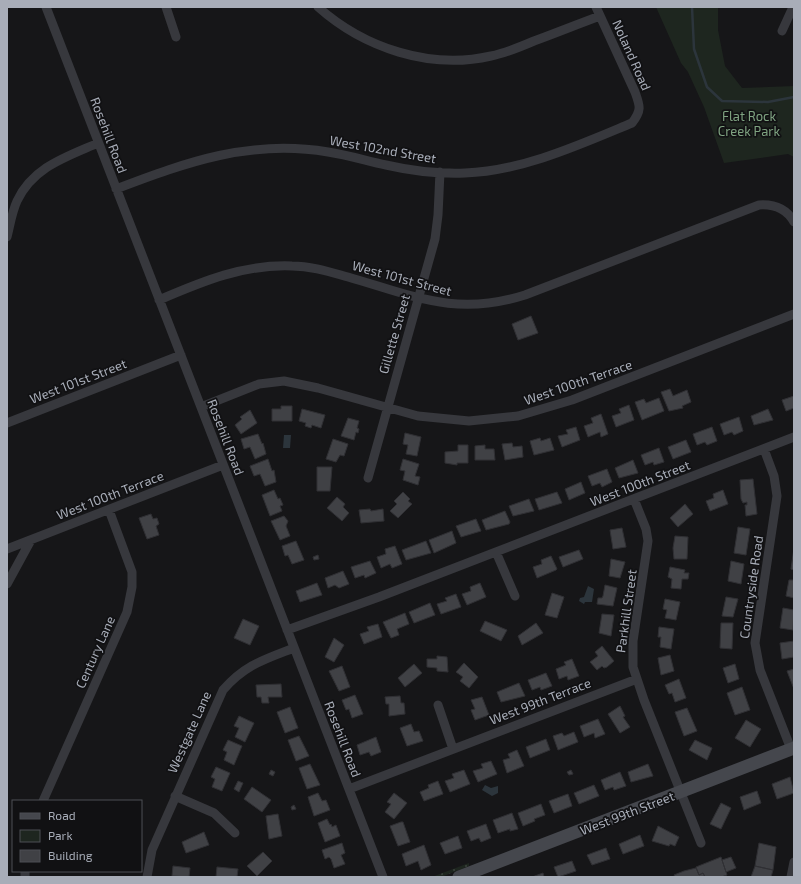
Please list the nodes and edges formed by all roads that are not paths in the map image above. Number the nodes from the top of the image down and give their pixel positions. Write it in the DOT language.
graph roads {
  1 [pos="46,7"];
  2 [pos="166,7"];
  3 [pos="318,7"];
  4 [pos="793,7"];
  5 [pos="598,11"];
  6 [pos="782,31"];
  7 [pos="176,37"];
  8 [pos="639,114"];
  9 [pos="98,143"];
  10 [pos="440,172"];
  11 [pos="116,189"];
  12 [pos="794,222"];
  13 [pos="7,236"];
  14 [pos="418,297"];
  15 [pos="159,300"];
  16 [pos="794,314"];
  17 [pos="181,355"];
  18 [pos="201,407"];
  19 [pos="386,408"];
  20 [pos="7,423"];
  21 [pos="794,437"];
  22 [pos="764,449"];
  23 [pos="223,466"];
  24 [pos="368,478"];
  25 [pos="634,499"];
  26 [pos="109,510"];
  27 [pos="31,540"];
  28 [pos="7,549"];
  29 [pos="496,552"];
  30 [pos="7,584"];
  31 [pos="515,596"];
  32 [pos="287,630"];
  33 [pos="294,648"];
  34 [pos="637,679"];
  35 [pos="438,705"];
  36 [pos="792,748"];
  37 [pos="452,749"];
  38 [pos="349,789"];
  39 [pos="680,792"];
  40 [pos="175,796"];
  41 [pos="43,800"];
  42 [pos="235,833"];
  43 [pos="701,843"];
  44 [pos="794,862"];
  45 [pos="147,877"];
  46 [pos="383,877"];
  47 [pos="459,877"];
  48 [pos="791,877"];
  1 -- 9 [label="street, Rosehill Road"];
  2 -- 7 [label="street"];
  3 -- 5 [label="street"];
  4 -- 6 [label="street"];
  5 -- 8 [label="street, Noland Road"];
  8 -- 10 [label="street, West 102nd Street"];
  9 -- 11 [label="street, Rosehill Road"];
  9 -- 13 [label="street"];
  10 -- 11 [label="street, West 102nd Street"];
  10 -- 14 [label="street, Gillette Street"];
  11 -- 15 [label="street, Rosehill Road"];
  12 -- 14 [label="street, West 101st Street"];
  14 -- 15 [label="street, West 101st Street"];
  14 -- 19 [label="street, Gillette Street"];
  15 -- 17 [label="street, Rosehill Road"];
  16 -- 19 [label="street, West 100th Terrace"];
  17 -- 18 [label="street, Rosehill Road"];
  17 -- 20 [label="street, West 101st Street"];
  18 -- 19 [label="street, West 100th Terrace"];
  18 -- 23 [label="street, Rosehill Road"];
  19 -- 24 [label="street, Gillette Street"];
  21 -- 22 [label="street, West 100th Street"];
  22 -- 25 [label="street, West 100th Street"];
  22 -- 36 [label="street, Countryside Road"];
  23 -- 26 [label="street, West 100th Terrace"];
  23 -- 32 [label="street, Rosehill Road"];
  25 -- 29 [label="street, West 100th Street"];
  25 -- 34 [label="street, Parkhill Street"];
  26 -- 27 [label="street, West 100th Terrace"];
  26 -- 41 [label="street, Century Lane"];
  27 -- 28 [label="street, West 100th Terrace"];
  27 -- 30 [label="street"];
  29 -- 31 [label="street"];
  29 -- 32 [label="street, West 100th Street"];
  32 -- 33 [label="street, Rosehill Road"];
  33 -- 38 [label="street, Rosehill Road"];
  33 -- 40 [label="street, Westgate Lane"];
  34 -- 37 [label="street, West 99th Terrace"];
  34 -- 39 [label="street, Parkhill Street"];
  35 -- 37 [label="street"];
  36 -- 39 [label="street, West 99th Street"];
  37 -- 38 [label="street, West 99th Terrace"];
  38 -- 46 [label="street, Rosehill Road"];
  39 -- 43 [label="street, Parkhill Street"];
  39 -- 47 [label="street, West 99th Street"];
  40 -- 42 [label="street"];
  40 -- 45 [label="street, Westgate Lane"];
  44 -- 48 [label="street"];
}
